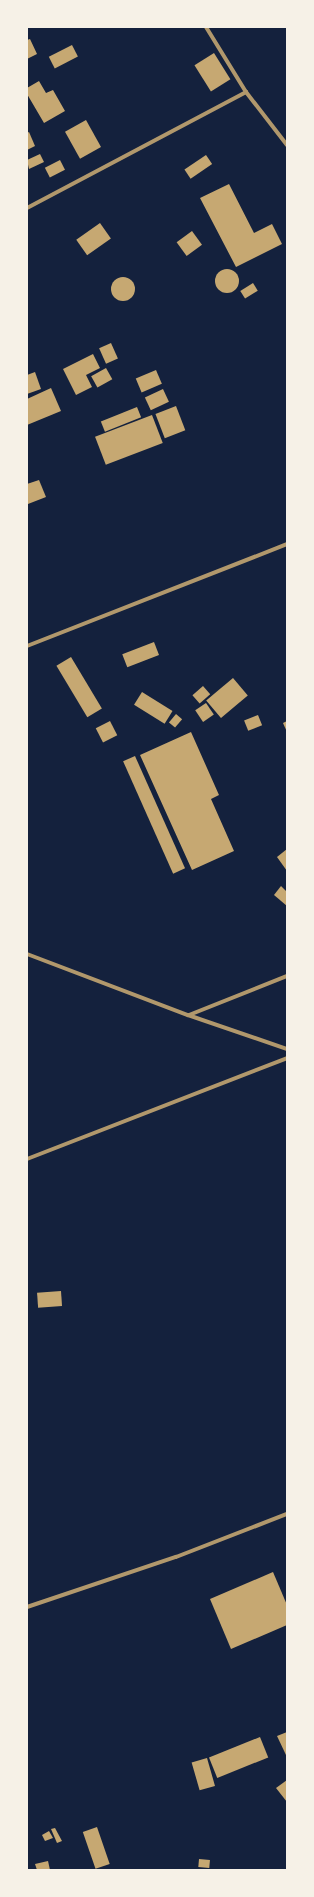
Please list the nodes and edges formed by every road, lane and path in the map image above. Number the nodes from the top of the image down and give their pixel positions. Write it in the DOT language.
graph roads {
  1 [pos="206,27"];
  2 [pos="246,92"];
  3 [pos="287,145"];
  4 [pos="27,208"];
  5 [pos="287,544"];
  6 [pos="27,646"];
  7 [pos="27,954"];
  8 [pos="287,976"];
  9 [pos="188,1015"];
  10 [pos="287,1049"];
  11 [pos="287,1058"];
  12 [pos="27,1159"];
  13 [pos="287,1514"];
  14 [pos="27,1606"];
  1 -- 2 [label="street"];
  2 -- 3 [label="street"];
  2 -- 4 [label="street"];
  5 -- 6 [label="street"];
  7 -- 9 [label="street"];
  8 -- 9 [label="street"];
  9 -- 10 [label="street"];
  11 -- 12 [label="street"];
  13 -- 14 [label="street"];
}
